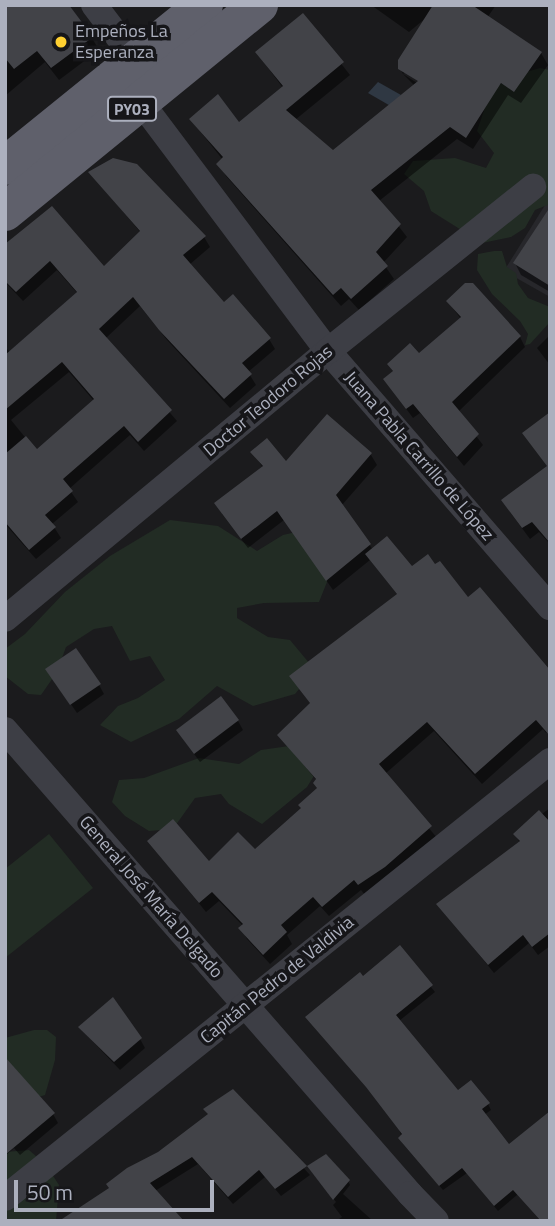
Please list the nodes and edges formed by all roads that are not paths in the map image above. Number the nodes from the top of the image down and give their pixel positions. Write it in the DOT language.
graph roads {
  1 [pos="94,5"];
  2 [pos="204,5"];
  3 [pos="259,5"];
  4 [pos="135,59"];
  5 [pos="141,101"];
  6 [pos="5,166"];
  7 [pos="533,187"];
  8 [pos="5,212"];
  9 [pos="328,351"];
  10 [pos="550,607"];
  11 [pos="5,619"];
  12 [pos="5,730"];
  13 [pos="550,761"];
  14 [pos="246,1005"];
  15 [pos="5,1198"];
  16 [pos="436,1221"];
  1 -- 4 [label="street"];
  2 -- 4 [label="highway, PY03"];
  3 -- 5 [label="highway, PY03"];
  4 -- 5 [label="street"];
  4 -- 6 [label="highway, PY03"];
  5 -- 8 [label="highway, PY03"];
  5 -- 9 [label="street, Juana Pabla Carrillo de López"];
  7 -- 9 [label="street, Doctor Teodoro Rojas"];
  9 -- 10 [label="street, Juana Pabla Carrillo de López"];
  9 -- 11 [label="street, Doctor Teodoro Rojas"];
  12 -- 14 [label="street, General José María Delgado"];
  13 -- 14 [label="street, Capitán Pedro de Valdivia"];
  14 -- 15 [label="street, Capitán Pedro de Valdivia"];
  14 -- 16 [label="street, General José María Delgado"];
}
